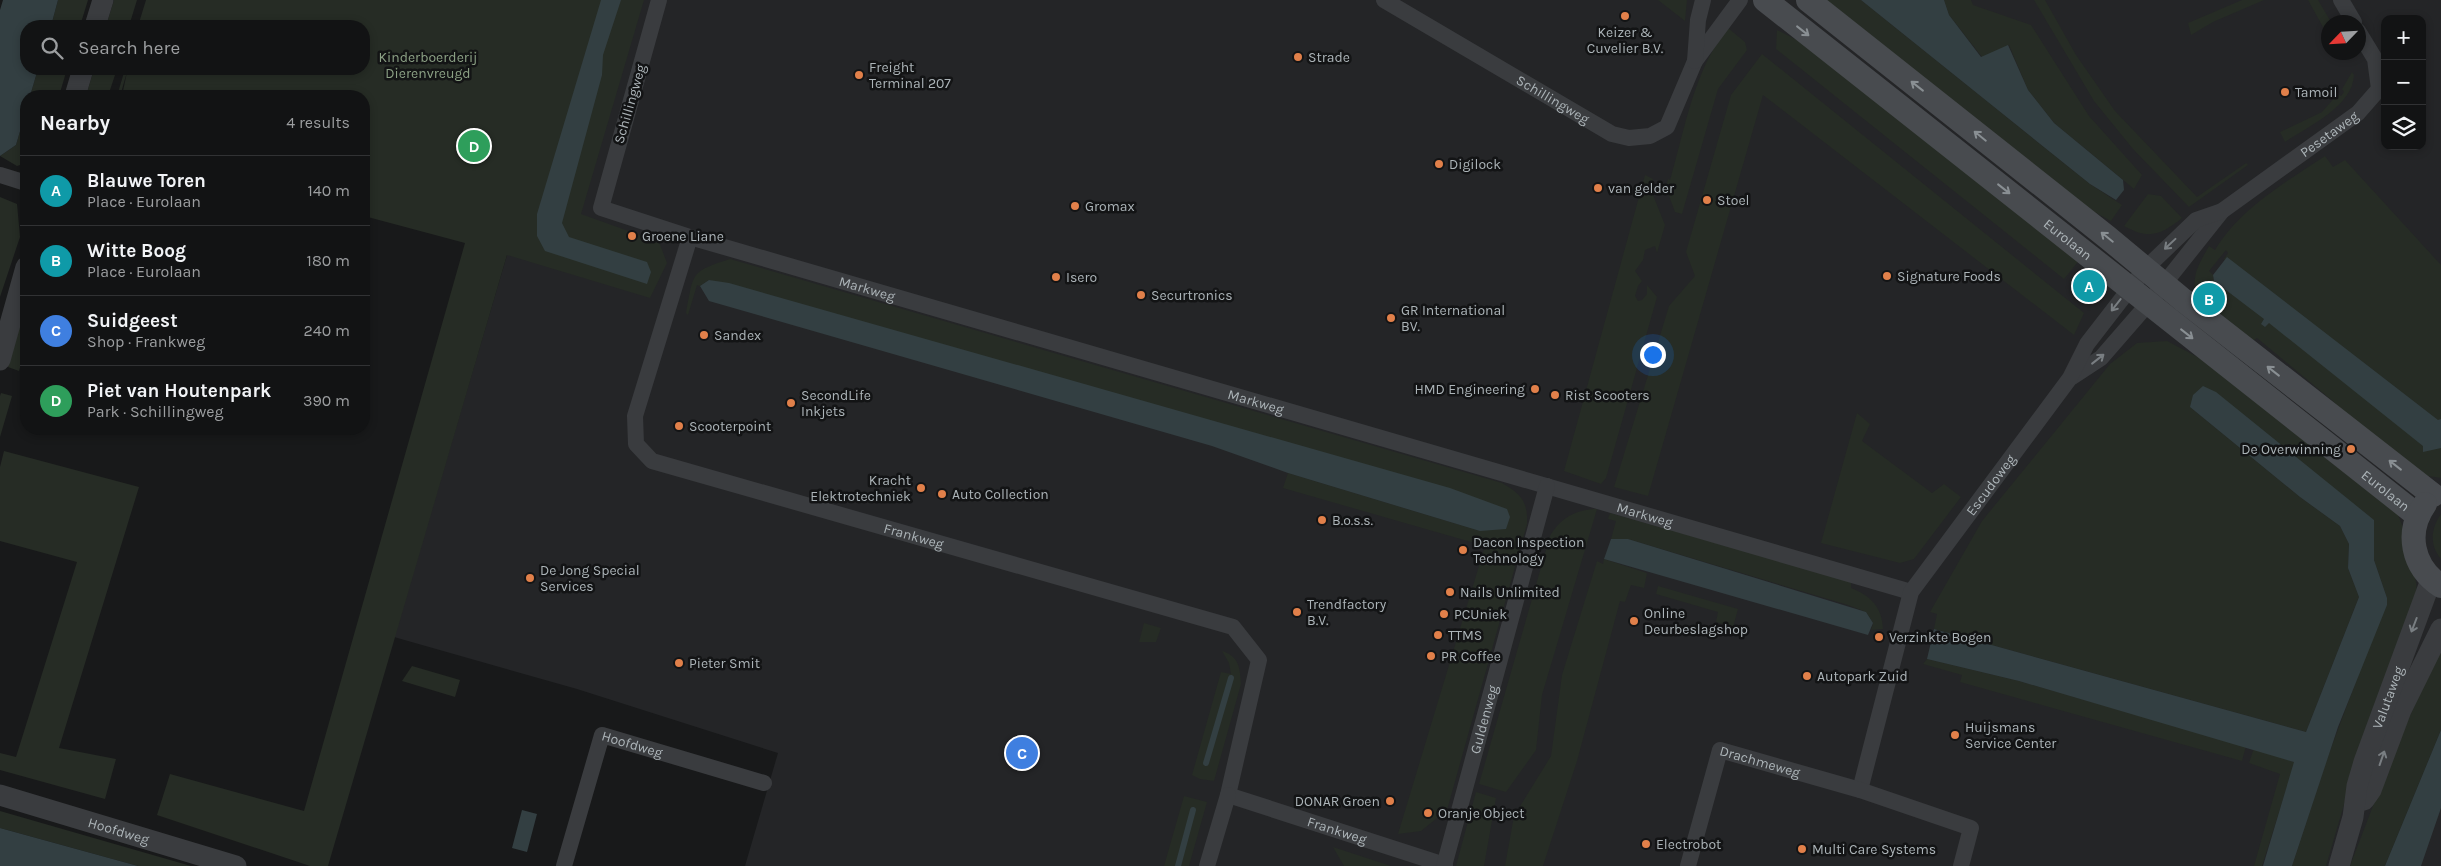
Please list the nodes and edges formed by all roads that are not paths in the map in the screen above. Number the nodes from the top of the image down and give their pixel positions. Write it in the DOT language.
graph roads {
  1 [pos="102,0"];
  2 [pos="659,0"];
  3 [pos="1384,0"];
  4 [pos="1703,0"];
  5 [pos="1740,0"];
  6 [pos="1765,0"];
  7 [pos="1808,0"];
  8 [pos="2341,0"];
  9 [pos="2350,15"];
  10 [pos="97,20"];
  11 [pos="2366,44"];
  12 [pos="1695,61"];
  13 [pos="81,75"];
  14 [pos="77,90"];
  15 [pos="5,176"];
  16 [pos="20,180"];
  17 [pos="601,208"];
  18 [pos="2222,211"];
  19 [pos="690,237"];
  20 [pos="2145,268"];
  21 [pos="2163,284"];
  22 [pos="20,288"];
  23 [pos="2129,289"];
  24 [pos="2148,304"];
  25 [pos="0,360"];
  26 [pos="2070,378"];
  27 [pos="1547,486"];
  28 [pos="2437,493"];
  29 [pos="2418,516"];
  30 [pos="2436,583"];
  31 [pos="1911,592"];
  32 [pos="2441,629"];
  33 [pos="764,783"];
  34 [pos="1860,790"];
  35 [pos="0,795"];
  36 [pos="1228,795"];
  37 [pos="2353,817"];
  38 [pos="236,866"];
  39 [pos="564,866"];
  40 [pos="1207,866"];
  41 [pos="1444,866"];
  42 [pos="1688,866"];
  43 [pos="1961,866"];
  44 [pos="2338,866"];
  1 -- 10 [label="street"];
  2 -- 17 [label="street, Schillingweg"];
  3 -- 12 [label="street, Schillingweg"];
  4 -- 12 [label="street, Schillingweg"];
  5 -- 12 [label="street, Schillingweg"];
  6 -- 23 [label="main road, Eurolaan, one-way"];
  20 -- 7 [label="main road, Eurolaan, one-way"];
  8 -- 9 [label="street"];
  11 -- 18 [label="street, Pesetaweg"];
  13 -- 14 [label="street"];
  15 -- 16 [label="street"];
  17 -- 19 [label="street, Markweg"];
  18 -- 20 [label="street, Pesetaweg, one-way"];
  18 -- 21 [label="street, Pesetaweg"];
  19 -- 27 [label="street, Markweg"];
  19 -- 36 [label="street, Frankweg"];
  20 -- 21 [label="main road, Eurolaan"];
  20 -- 23 [label="street, Pesetaweg"];
  21 -- 24 [label="street, Pesetaweg"];
  28 -- 21 [label="main road, Eurolaan, one-way"];
  22 -- 25 [label="street"];
  23 -- 24 [label="main road, Eurolaan"];
  23 -- 26 [label="street, Escudoweg, one-way"];
  26 -- 24 [label="street, Escudoweg, one-way"];
  24 -- 29 [label="main road, Eurolaan, one-way"];
  26 -- 31 [label="street, Escudoweg"];
  27 -- 31 [label="street, Markweg"];
  27 -- 41 [label="street, Guldenweg"];
  28 -- 29 [label="main road"];
  29 -- 30 [label="main road"];
  30 -- 37 [label="street, Valutaweg, one-way"];
  31 -- 34 [label="street"];
  37 -- 32 [label="street, Valutaweg, one-way"];
  33 -- 39 [label="street, Hoofdweg"];
  34 -- 42 [label="street, Drachmeweg"];
  34 -- 43 [label="street, Drachmeweg"];
  35 -- 38 [label="street, Hoofdweg"];
  36 -- 40 [label="street, Frankweg"];
  36 -- 41 [label="street, Frankweg"];
  37 -- 44 [label="street, Valutaweg"];
}
